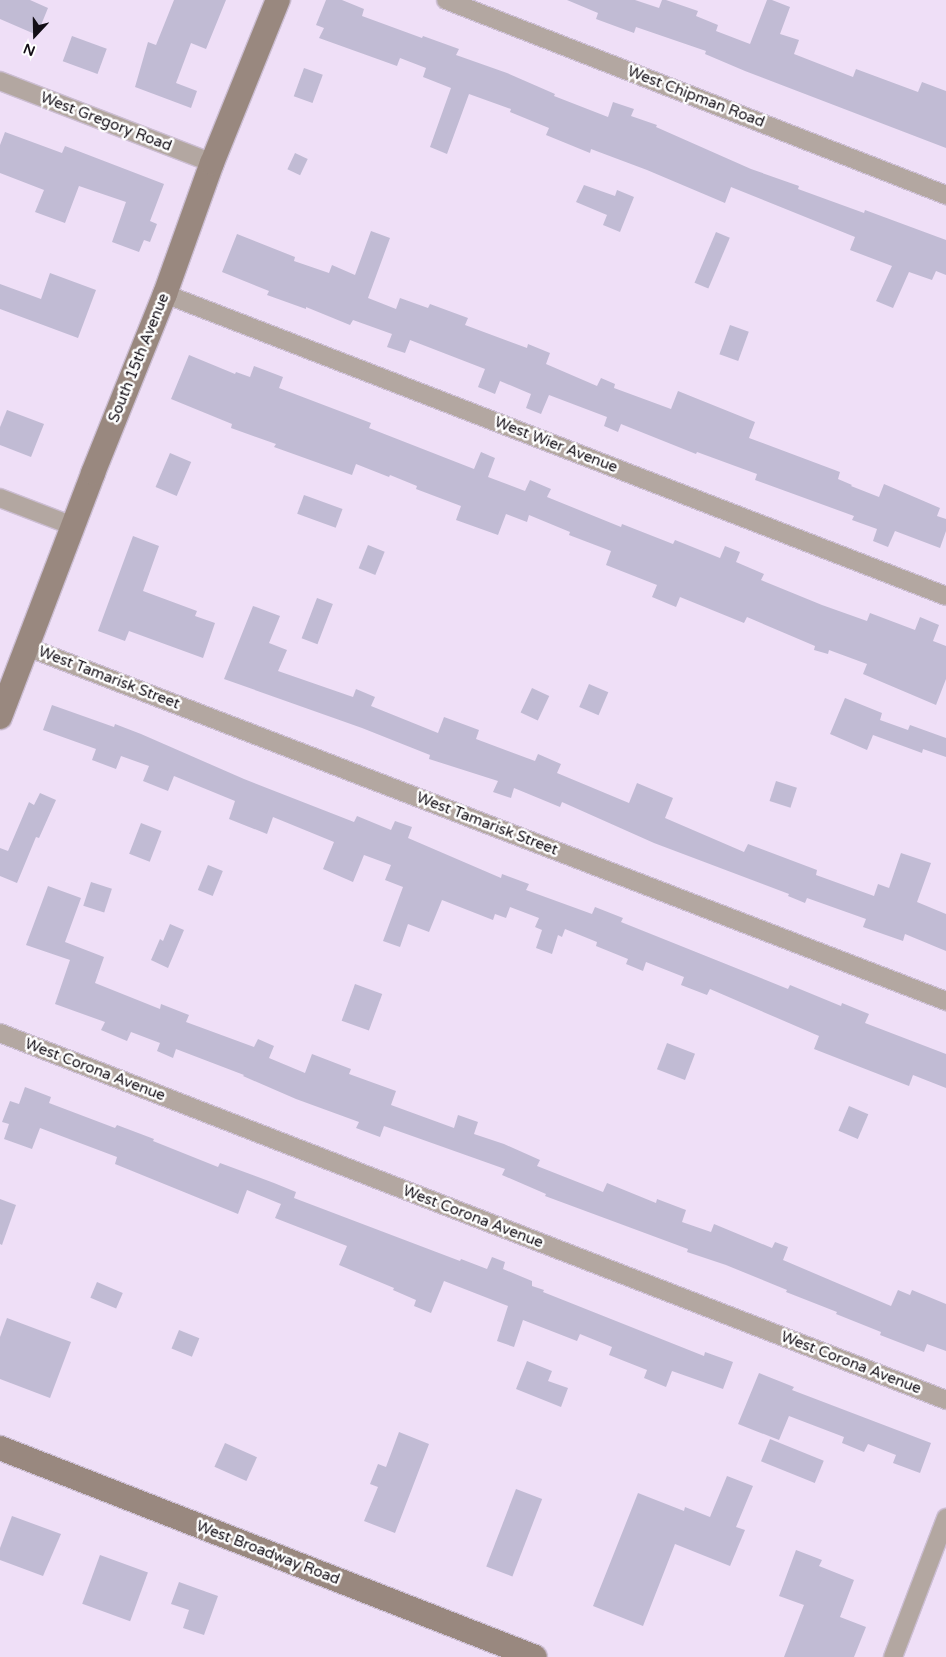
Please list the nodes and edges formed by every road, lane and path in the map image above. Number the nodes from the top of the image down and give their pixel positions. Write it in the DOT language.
graph roads {
  1 [pos="278,0"];
  2 [pos="446,0"];
  3 [pos="0,81"];
  4 [pos="212,163"];
  5 [pos="946,195"];
  6 [pos="165,294"];
  7 [pos="0,498"];
  8 [pos="73,526"];
  9 [pos="946,596"];
  10 [pos="28,647"];
  11 [pos="0,717"];
  12 [pos="946,1000"];
  13 [pos="0,1033"];
  14 [pos="946,1400"];
  15 [pos="0,1448"];
  16 [pos="946,1518"];
  17 [pos="535,1657"];
  18 [pos="894,1657"];
  1 -- 4 [label="street, South 15th Avenue"];
  2 -- 5 [label="street, West Chipman Road"];
  3 -- 4 [label="street, West Gregory Road"];
  4 -- 6 [label="street, South 15th Avenue"];
  6 -- 8 [label="street, South 15th Avenue"];
  6 -- 9 [label="street, West Wier Avenue"];
  7 -- 8 [label="street"];
  8 -- 10 [label="street, South 15th Avenue"];
  10 -- 11 [label="street, South 15th Avenue"];
  10 -- 12 [label="street, West Tamarisk Street"];
  13 -- 14 [label="street, West Corona Avenue"];
  15 -- 17 [label="street, West Broadway Road"];
  16 -- 18 [label="street"];
}
